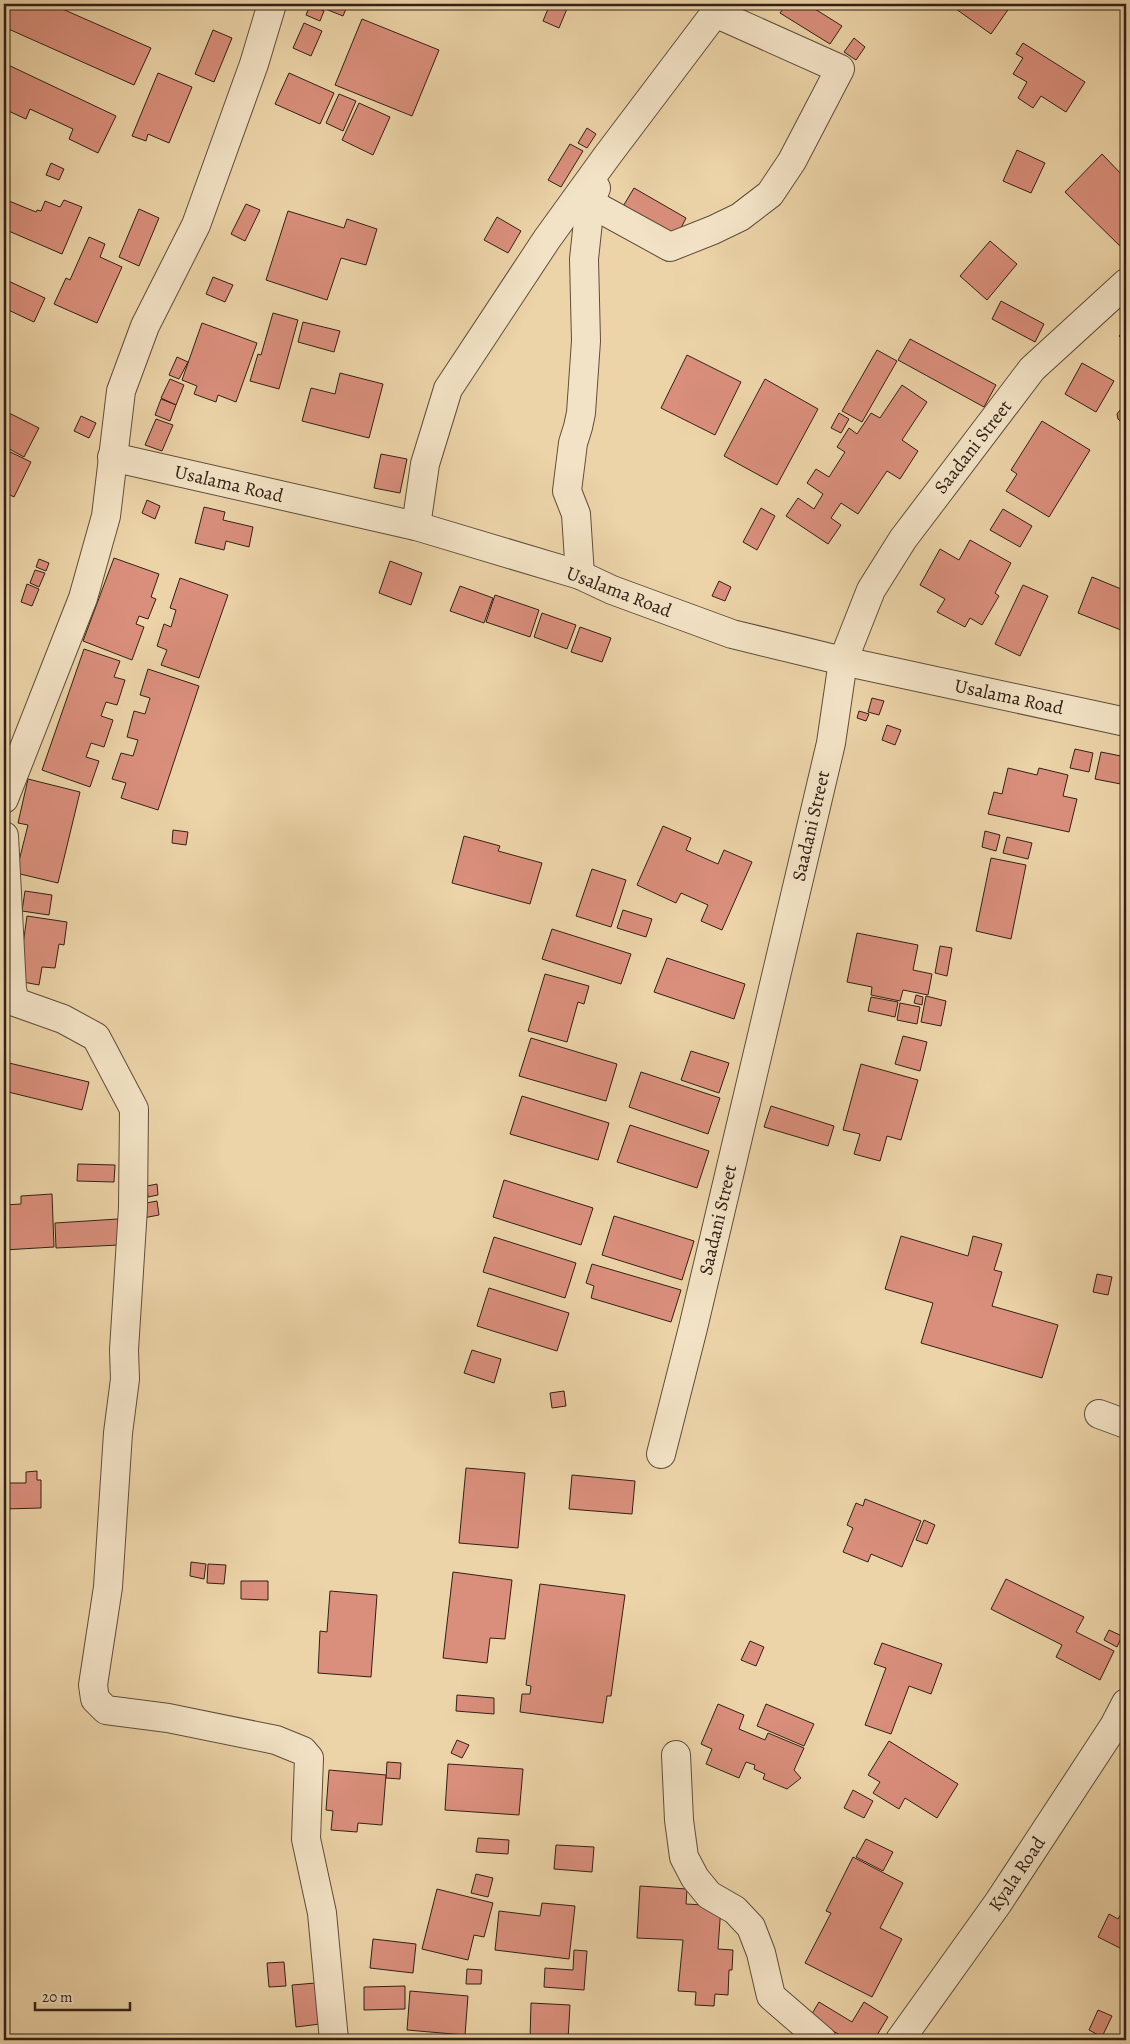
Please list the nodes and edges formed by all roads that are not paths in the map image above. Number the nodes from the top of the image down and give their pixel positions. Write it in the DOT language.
graph roads {
  1 [pos="272,4"];
  2 [pos="717,9"];
  3 [pos="607,156"];
  4 [pos="590,203"];
  5 [pos="1126,282"];
  6 [pos="112,457"];
  7 [pos="416,526"];
  8 [pos="580,576"];
  9 [pos="843,661"];
  10 [pos="1126,722"];
  11 [pos="4,799"];
  12 [pos="4,836"];
  13 [pos="1099,1414"];
  14 [pos="1126,1424"];
  15 [pos="661,1454"];
  16 [pos="1126,1703"];
  17 [pos="1120,1726"];
  18 [pos="676,1755"];
  19 [pos="334,2040"];
  20 [pos="822,2040"];
  21 [pos="900,2040"];
  1 -- 6 [label="street"];
  2 -- 3 [label="street"];
  2 -- 4 [label="street"];
  3 -- 4 [label="street"];
  3 -- 7 [label="street"];
  4 -- 8 [label="street"];
  5 -- 9 [label="street, Saadani Street"];
  6 -- 7 [label="street, Usalama Road"];
  6 -- 11 [label="street"];
  7 -- 8 [label="street, Usalama Road"];
  8 -- 9 [label="street, Usalama Road"];
  9 -- 10 [label="street, Usalama Road"];
  9 -- 15 [label="street, Saadani Street"];
  12 -- 19 [label="street"];
  13 -- 14 [label="street"];
  16 -- 17 [label="street, Kyala Road"];
  17 -- 21 [label="street, Kyala Road"];
  18 -- 20 [label="street"];
}
